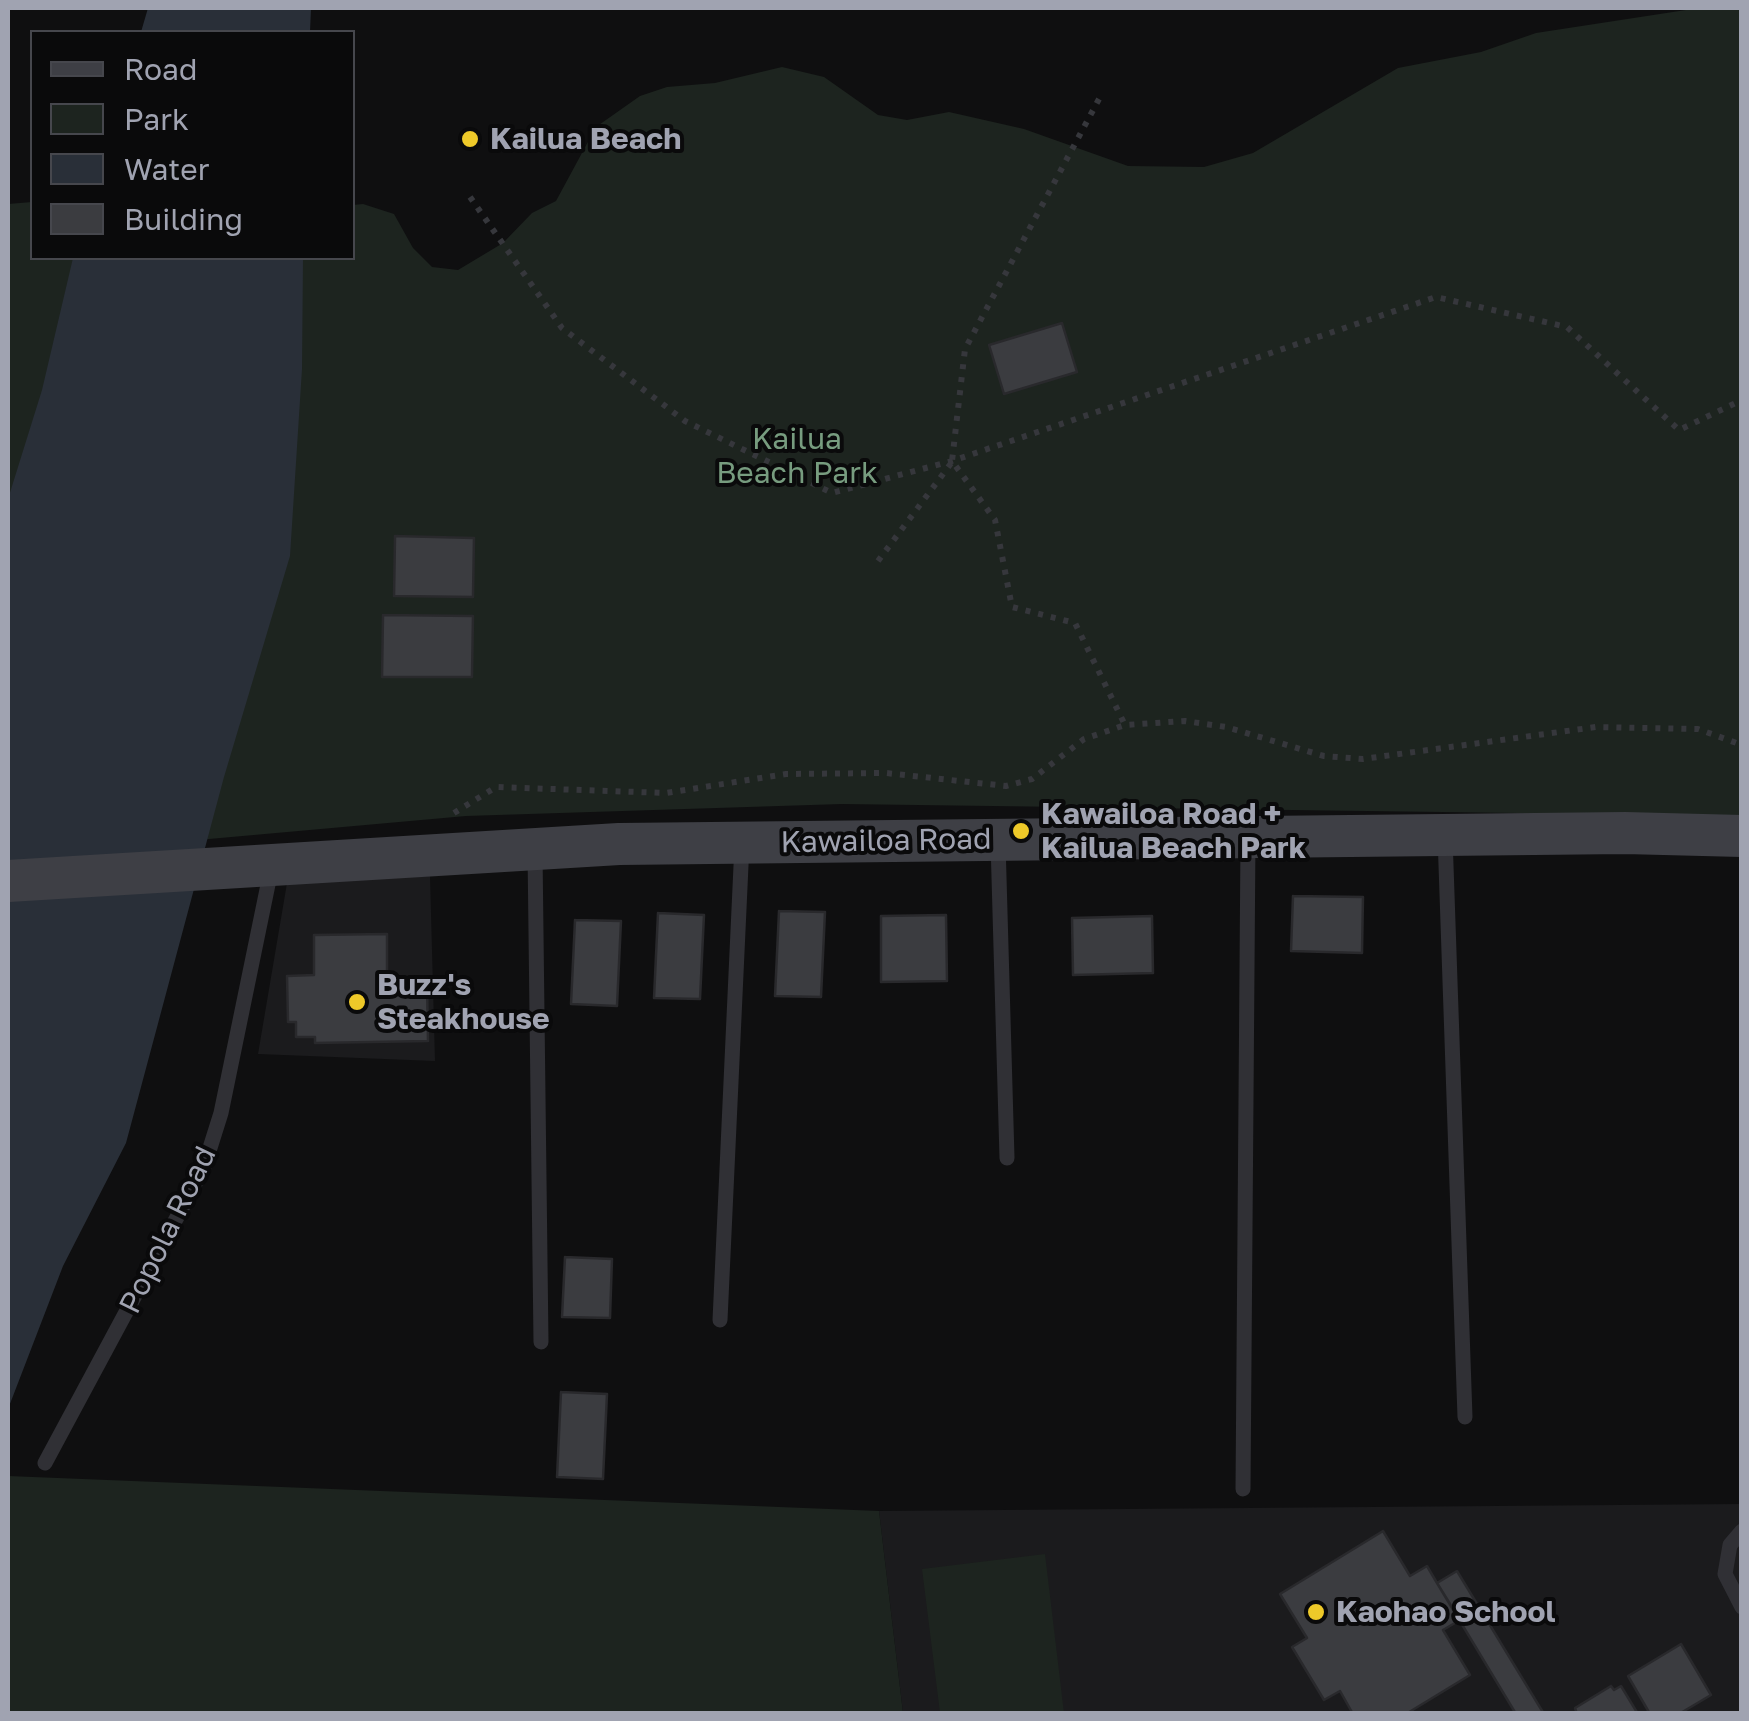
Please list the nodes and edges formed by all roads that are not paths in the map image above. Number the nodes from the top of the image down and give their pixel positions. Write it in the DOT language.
graph roads {
  1 [pos="1445,836"];
  2 [pos="1742,836"];
  3 [pos="1248,838"];
  4 [pos="998,840"];
  5 [pos="742,843"];
  6 [pos="535,848"];
  7 [pos="272,864"];
  8 [pos="8,881"];
  9 [pos="1007,1158"];
  10 [pos="720,1320"];
  11 [pos="541,1342"];
  12 [pos="1465,1417"];
  13 [pos="45,1463"];
  14 [pos="1244,1489"];
  15 [pos="1742,1531"];
  16 [pos="1742,1606"];
  1 -- 2 [label="street, Kawailoa Road"];
  1 -- 3 [label="street, Kawailoa Road"];
  1 -- 12 [label="lane"];
  3 -- 4 [label="street, Kawailoa Road"];
  3 -- 14 [label="lane"];
  4 -- 5 [label="street, Kawailoa Road"];
  4 -- 9 [label="lane"];
  5 -- 6 [label="street, Kawailoa Road"];
  5 -- 10 [label="lane"];
  6 -- 7 [label="street, Kawailoa Road"];
  6 -- 11 [label="lane"];
  7 -- 8 [label="street, Kawailoa Road"];
  7 -- 13 [label="lane, Popola Road"];
  15 -- 16 [label="lane"];
}
